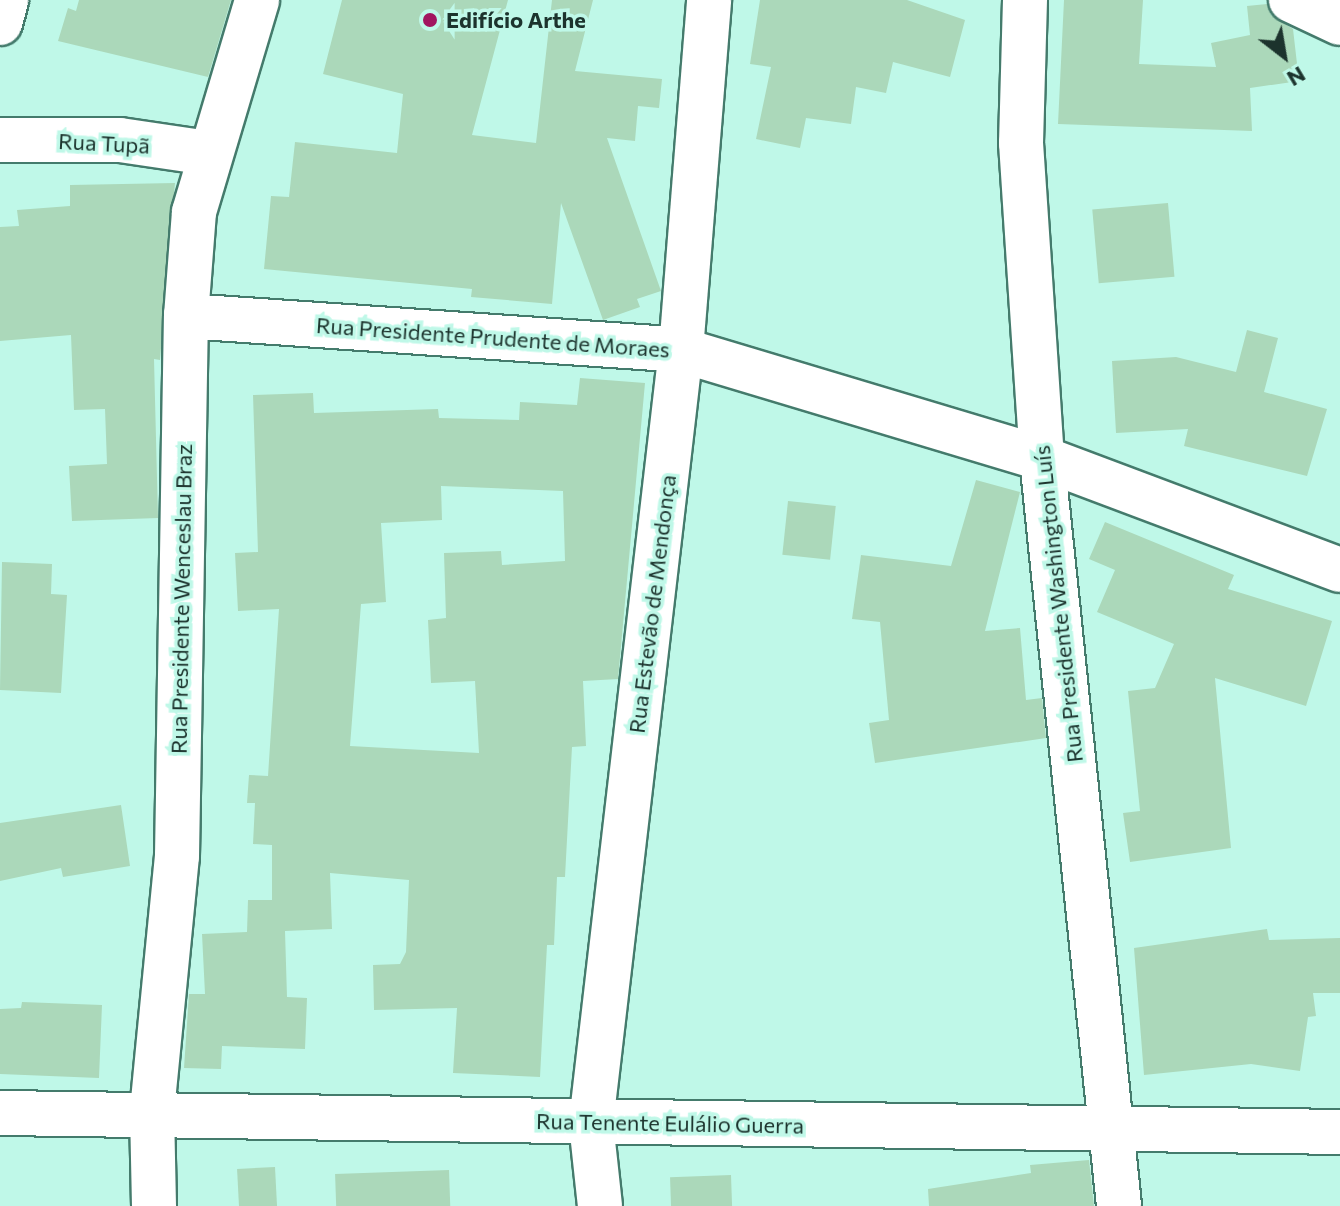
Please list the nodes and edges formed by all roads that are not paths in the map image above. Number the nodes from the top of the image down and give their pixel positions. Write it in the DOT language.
graph roads {
  1 [pos="6,0"];
  2 [pos="257,0"];
  3 [pos="709,0"];
  4 [pos="1024,0"];
  5 [pos="1291,0"];
  6 [pos="0,23"];
  7 [pos="1340,23"];
  8 [pos="0,140"];
  9 [pos="208,153"];
  10 [pos="186,316"];
  11 [pos="681,350"];
  12 [pos="1042,458"];
  13 [pos="1340,570"];
  14 [pos="152,1111"];
  15 [pos="0,1113"];
  16 [pos="591,1123"];
  17 [pos="1114,1128"];
  18 [pos="1340,1132"];
  19 [pos="154,1206"];
  20 [pos="600,1206"];
  21 [pos="1119,1206"];
  1 -- 6 [label="street"];
  2 -- 9 [label="street, Rua Presidente Wenceslau Braz"];
  3 -- 11 [label="street, Rua Estevão de Mendonça"];
  4 -- 12 [label="street, Rua Presidente Washington Luís"];
  5 -- 7 [label="street"];
  8 -- 9 [label="street, Rua Tupã"];
  9 -- 10 [label="street, Rua Presidente Wenceslau Braz"];
  10 -- 11 [label="street, Rua Presidente Prudente de Moraes"];
  10 -- 14 [label="street, Rua Presidente Wenceslau Braz"];
  11 -- 12 [label="street, Rua Presidente Prudente de Moraes"];
  11 -- 16 [label="street, Rua Estevão de Mendonça"];
  12 -- 13 [label="street, Rua Presidente Prudente de Moraes"];
  12 -- 17 [label="street, Rua Presidente Washington Luís"];
  14 -- 15 [label="street, Rua Tenente Eulálio Guerra"];
  14 -- 16 [label="street, Rua Tenente Eulálio Guerra"];
  14 -- 19 [label="street, Rua Presidente Wenceslau Braz"];
  16 -- 17 [label="street, Rua Tenente Eulálio Guerra"];
  16 -- 20 [label="street, Rua Estevão de Mendonça"];
  17 -- 18 [label="street, Rua Tenente Eulálio Guerra"];
  17 -- 21 [label="street, Rua Presidente Washington Luís"];
}
